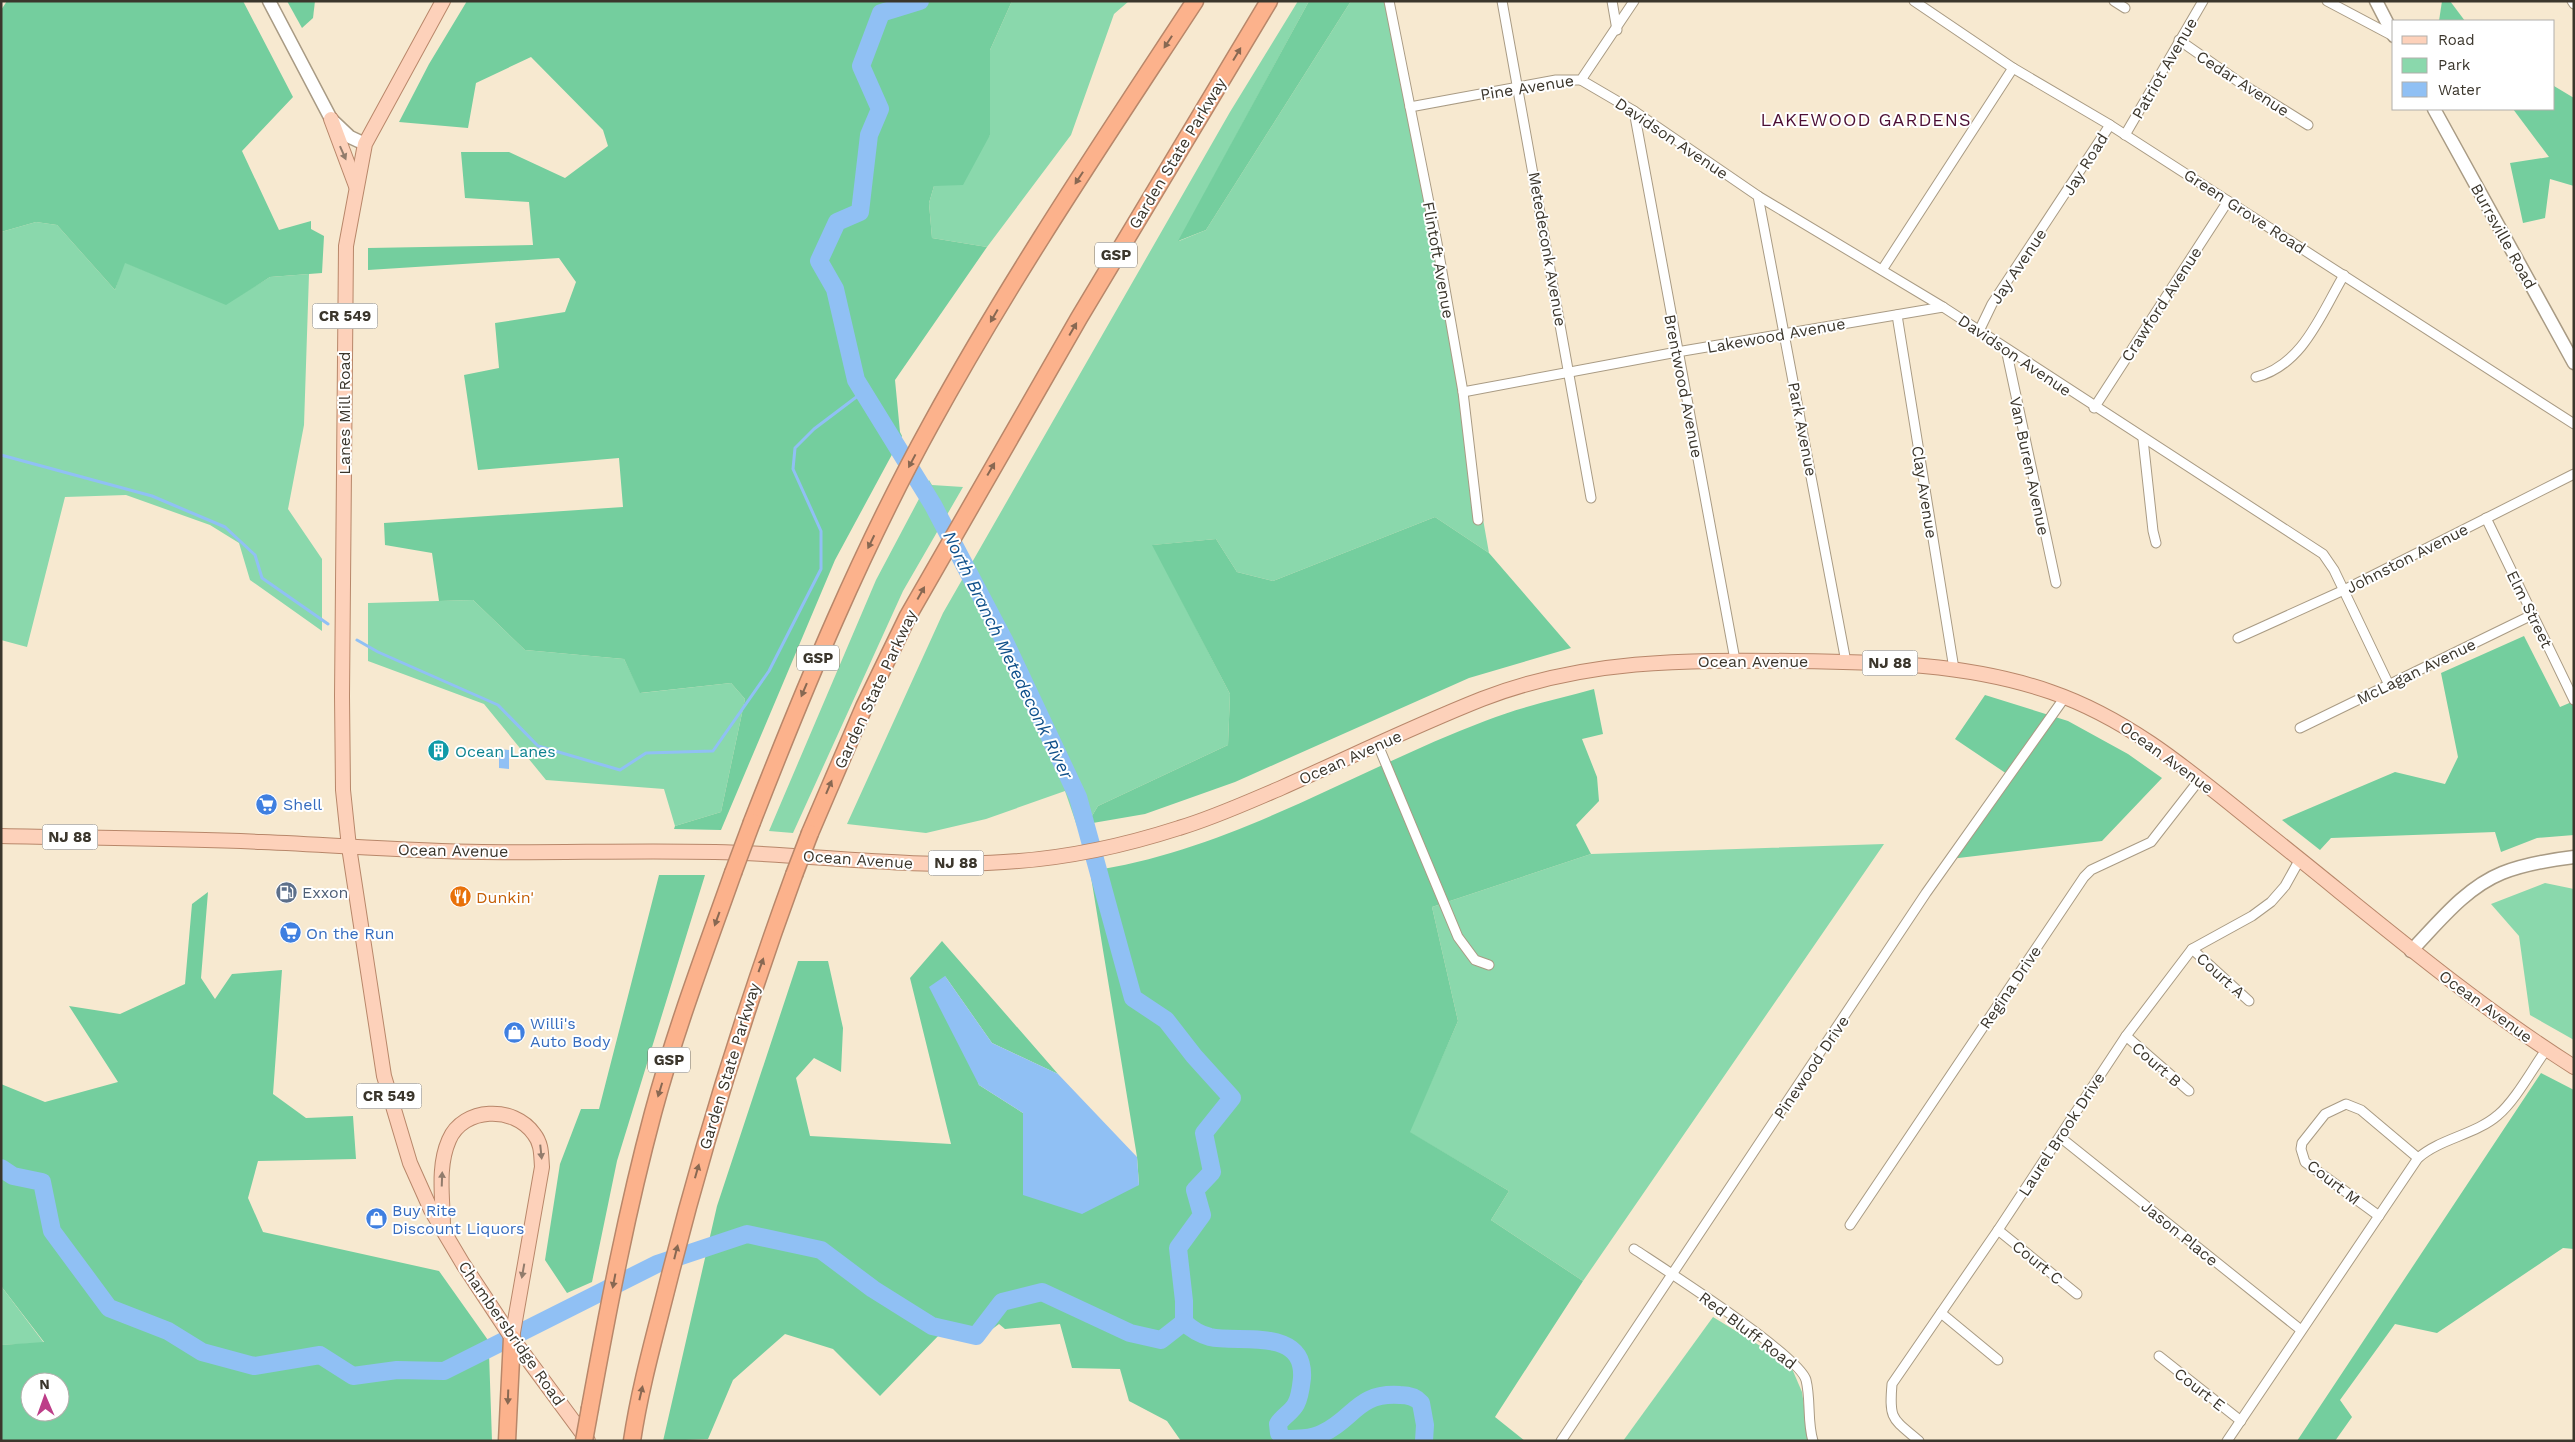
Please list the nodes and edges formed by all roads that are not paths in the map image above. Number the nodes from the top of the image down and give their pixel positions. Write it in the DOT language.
graph roads {
  1 [pos="269,1"];
  2 [pos="443,1"];
  3 [pos="1195,1"];
  4 [pos="1269,1"];
  5 [pos="1389,1"];
  6 [pos="1502,1"];
  7 [pos="1612,1"];
  8 [pos="1634,1"];
  9 [pos="1914,1"];
  10 [pos="2114,1"];
  11 [pos="2203,1"];
  12 [pos="2327,1"];
  13 [pos="2376,1"];
  14 [pos="2125,8"];
  15 [pos="1617,30"];
  16 [pos="2392,32"];
  17 [pos="2392,35"];
  18 [pos="2179,40"];
  19 [pos="2013,68"];
  20 [pos="1581,80"];
  21 [pos="1519,87"];
  22 [pos="1410,107"];
  23 [pos="2435,110"];
  24 [pos="1634,111"];
  25 [pos="331,119"];
  26 [pos="2110,125"];
  27 [pos="2308,125"];
  28 [pos="2125,135"];
  29 [pos="365,144"];
  30 [pos="356,186"];
  31 [pos="1758,196"];
  32 [pos="2228,201"];
  33 [pos="2061,202"];
  34 [pos="1882,270"];
  35 [pos="2344,275"];
  36 [pos="1943,307"];
  37 [pos="1897,314"];
  38 [pos="1979,331"];
  39 [pos="1785,333"];
  40 [pos="2006,349"];
  41 [pos="1677,352"];
  42 [pos="2574,363"];
  43 [pos="1569,372"];
  44 [pos="2256,378"];
  45 [pos="1463,392"];
  46 [pos="2094,408"];
  47 [pos="2574,424"];
  48 [pos="2143,439"];
  49 [pos="2574,474"];
  50 [pos="1591,498"];
  51 [pos="2486,518"];
  52 [pos="1478,520"];
  53 [pos="2156,543"];
  54 [pos="2056,583"];
  55 [pos="2344,590"];
  56 [pos="2532,615"];
  57 [pos="2238,638"];
  58 [pos="1735,660"];
  59 [pos="1846,662"];
  60 [pos="1954,669"];
  61 [pos="2389,685"];
  62 [pos="2065,697"];
  63 [pos="2574,700"];
  64 [pos="2300,728"];
  65 [pos="1378,745"];
  66 [pos="2200,780"];
  67 [pos="1,836"];
  68 [pos="348,847"];
  69 [pos="2574,857"];
  70 [pos="2300,860"];
  71 [pos="2192,949"];
  72 [pos="2411,951"];
  73 [pos="1489,965"];
  74 [pos="2249,1000"];
  75 [pos="2126,1036"];
  76 [pos="2546,1050"];
  77 [pos="2574,1067"];
  78 [pos="2189,1091"];
  79 [pos="2060,1137"];
  80 [pos="2418,1158"];
  81 [pos="2379,1216"];
  82 [pos="1850,1225"];
  83 [pos="443,1227"];
  84 [pos="1998,1230"];
  85 [pos="1634,1250"];
  86 [pos="1672,1275"];
  87 [pos="2077,1294"];
  88 [pos="1941,1313"];
  89 [pos="2301,1330"];
  90 [pos="514,1346"];
  91 [pos="2159,1356"];
  92 [pos="1998,1360"];
  93 [pos="2241,1421"];
  94 [pos="507,1441"];
  95 [pos="586,1441"];
  96 [pos="632,1441"];
  97 [pos="1561,1441"];
  98 [pos="1813,1441"];
  99 [pos="1919,1441"];
  100 [pos="2227,1441"];
  1 -- 25 [label="street"];
  2 -- 29 [label="main road, Lanes Mill Road / CR 549"];
  3 -- 95 [label="highway, GSP, one-way, bridge"];
  96 -- 4 [label="highway, Garden State Parkway / GSP, one-way, bridge"];
  5 -- 22 [label="street, Flintoft Avenue"];
  6 -- 21 [label="street, Metedeconk Avenue"];
  7 -- 15 [label="street"];
  8 -- 15 [label="street, Pine Avenue"];
  9 -- 19 [label="street, Green Grove Road"];
  10 -- 14 [label="street"];
  11 -- 18 [label="street, Patriot Avenue"];
  12 -- 17 [label="street"];
  13 -- 16 [label="street"];
  15 -- 20 [label="street, Pine Avenue"];
  18 -- 27 [label="street, Cedar Avenue"];
  18 -- 28 [label="street, Patriot Avenue"];
  19 -- 26 [label="street, Green Grove Road"];
  19 -- 34 [label="street"];
  20 -- 21 [label="street, Pine Avenue"];
  20 -- 24 [label="street, Davidson Avenue"];
  21 -- 22 [label="street, Pine Avenue"];
  21 -- 43 [label="street, Metedeconk Avenue"];
  22 -- 45 [label="street, Flintoft Avenue"];
  23 -- 42 [label="street, Burrsville Road"];
  24 -- 31 [label="street, Davidson Avenue"];
  24 -- 41 [label="street, Brentwood Avenue"];
  25 -- 29 [label="street"];
  25 -- 30 [label="main road, one-way"];
  26 -- 28 [label="street, Green Grove Road"];
  26 -- 33 [label="street, Jay Road"];
  28 -- 32 [label="street, Green Grove Road"];
  29 -- 30 [label="main road, Lanes Mill Road / CR 549"];
  30 -- 68 [label="main road, Lanes Mill Road / CR 549"];
  31 -- 34 [label="street, Davidson Avenue"];
  31 -- 39 [label="street, Park Avenue"];
  32 -- 35 [label="street, Green Grove Road"];
  32 -- 46 [label="street, Crawford Avenue"];
  33 -- 38 [label="street, Jay Avenue"];
  34 -- 36 [label="street, Davidson Avenue"];
  35 -- 44 [label="street"];
  35 -- 47 [label="street, Green Grove Road"];
  36 -- 37 [label="street, Lakewood Avenue"];
  36 -- 38 [label="street, Davidson Avenue"];
  37 -- 39 [label="street, Lakewood Avenue"];
  37 -- 60 [label="street, Clay Avenue"];
  38 -- 40 [label="street, Davidson Avenue"];
  39 -- 41 [label="street, Lakewood Avenue"];
  39 -- 59 [label="street, Park Avenue"];
  40 -- 46 [label="street, Davidson Avenue"];
  40 -- 54 [label="street, Van Buren Avenue"];
  41 -- 43 [label="street, Lakewood Avenue"];
  41 -- 58 [label="street, Brentwood Avenue"];
  43 -- 45 [label="street, Lakewood Avenue"];
  43 -- 50 [label="street, Metedeconk Avenue"];
  45 -- 52 [label="street, Flintoft Avenue"];
  46 -- 48 [label="street, Davidson Avenue"];
  48 -- 53 [label="street"];
  48 -- 55 [label="street, Davidson Avenue"];
  49 -- 51 [label="street, Johnston Avenue"];
  51 -- 55 [label="street, Johnston Avenue"];
  51 -- 56 [label="street, Elm Street"];
  55 -- 57 [label="street, Johnston Avenue"];
  55 -- 61 [label="street, Davidson Avenue"];
  56 -- 61 [label="street, McLagan Avenue"];
  56 -- 63 [label="street, Elm Street"];
  58 -- 59 [label="main road, Ocean Avenue / NJ 88"];
  58 -- 65 [label="main road, Ocean Avenue / NJ 88"];
  59 -- 60 [label="main road, Ocean Avenue / NJ 88"];
  60 -- 62 [label="main road, Ocean Avenue / NJ 88"];
  61 -- 64 [label="street, McLagan Avenue"];
  62 -- 66 [label="main road, Ocean Avenue / NJ 88"];
  62 -- 86 [label="street, Pinewood Drive"];
  65 -- 68 [label="main road, Ocean Avenue / NJ 88"];
  65 -- 73 [label="street"];
  66 -- 70 [label="main road, Ocean Avenue / NJ 88"];
  66 -- 82 [label="street, Regina Drive"];
  67 -- 68 [label="main road, Ocean Avenue / NJ 88"];
  68 -- 83 [label="main road, Chambersbridge Road / CR 549"];
  69 -- 72 [label="street"];
  70 -- 71 [label="street, Laurel Brook Drive"];
  70 -- 72 [label="main road, Ocean Avenue / NJ 88"];
  71 -- 74 [label="street, Court A"];
  71 -- 75 [label="street, Laurel Brook Drive"];
  72 -- 76 [label="main road, Ocean Avenue / NJ 88"];
  75 -- 78 [label="street, Court B"];
  75 -- 79 [label="street, Laurel Brook Drive"];
  76 -- 77 [label="main road, Ocean Avenue / NJ 88"];
  76 -- 80 [label="street"];
  79 -- 84 [label="street, Laurel Brook Drive"];
  79 -- 89 [label="street, Jason Place"];
  80 -- 81 [label="street"];
  80 -- 81 [label="street, Court M"];
  81 -- 89 [label="street"];
  83 -- 90 [label="main road, Chambersbridge Road / CR 549"];
  83 -- 90 [label="main road, one-way"];
  84 -- 87 [label="street, Court C"];
  84 -- 88 [label="street, Laurel Brook Drive"];
  85 -- 86 [label="street, Red Bluff Road"];
  86 -- 97 [label="street, Pinewood Drive"];
  86 -- 98 [label="street, Red Bluff Road"];
  88 -- 92 [label="street"];
  88 -- 99 [label="street, Laurel Brook Drive"];
  89 -- 93 [label="street"];
  90 -- 94 [label="highway, one-way"];
  90 -- 95 [label="main road, Chambersbridge Road / CR 549"];
  91 -- 93 [label="street, Court E"];
  93 -- 100 [label="street"];
}
